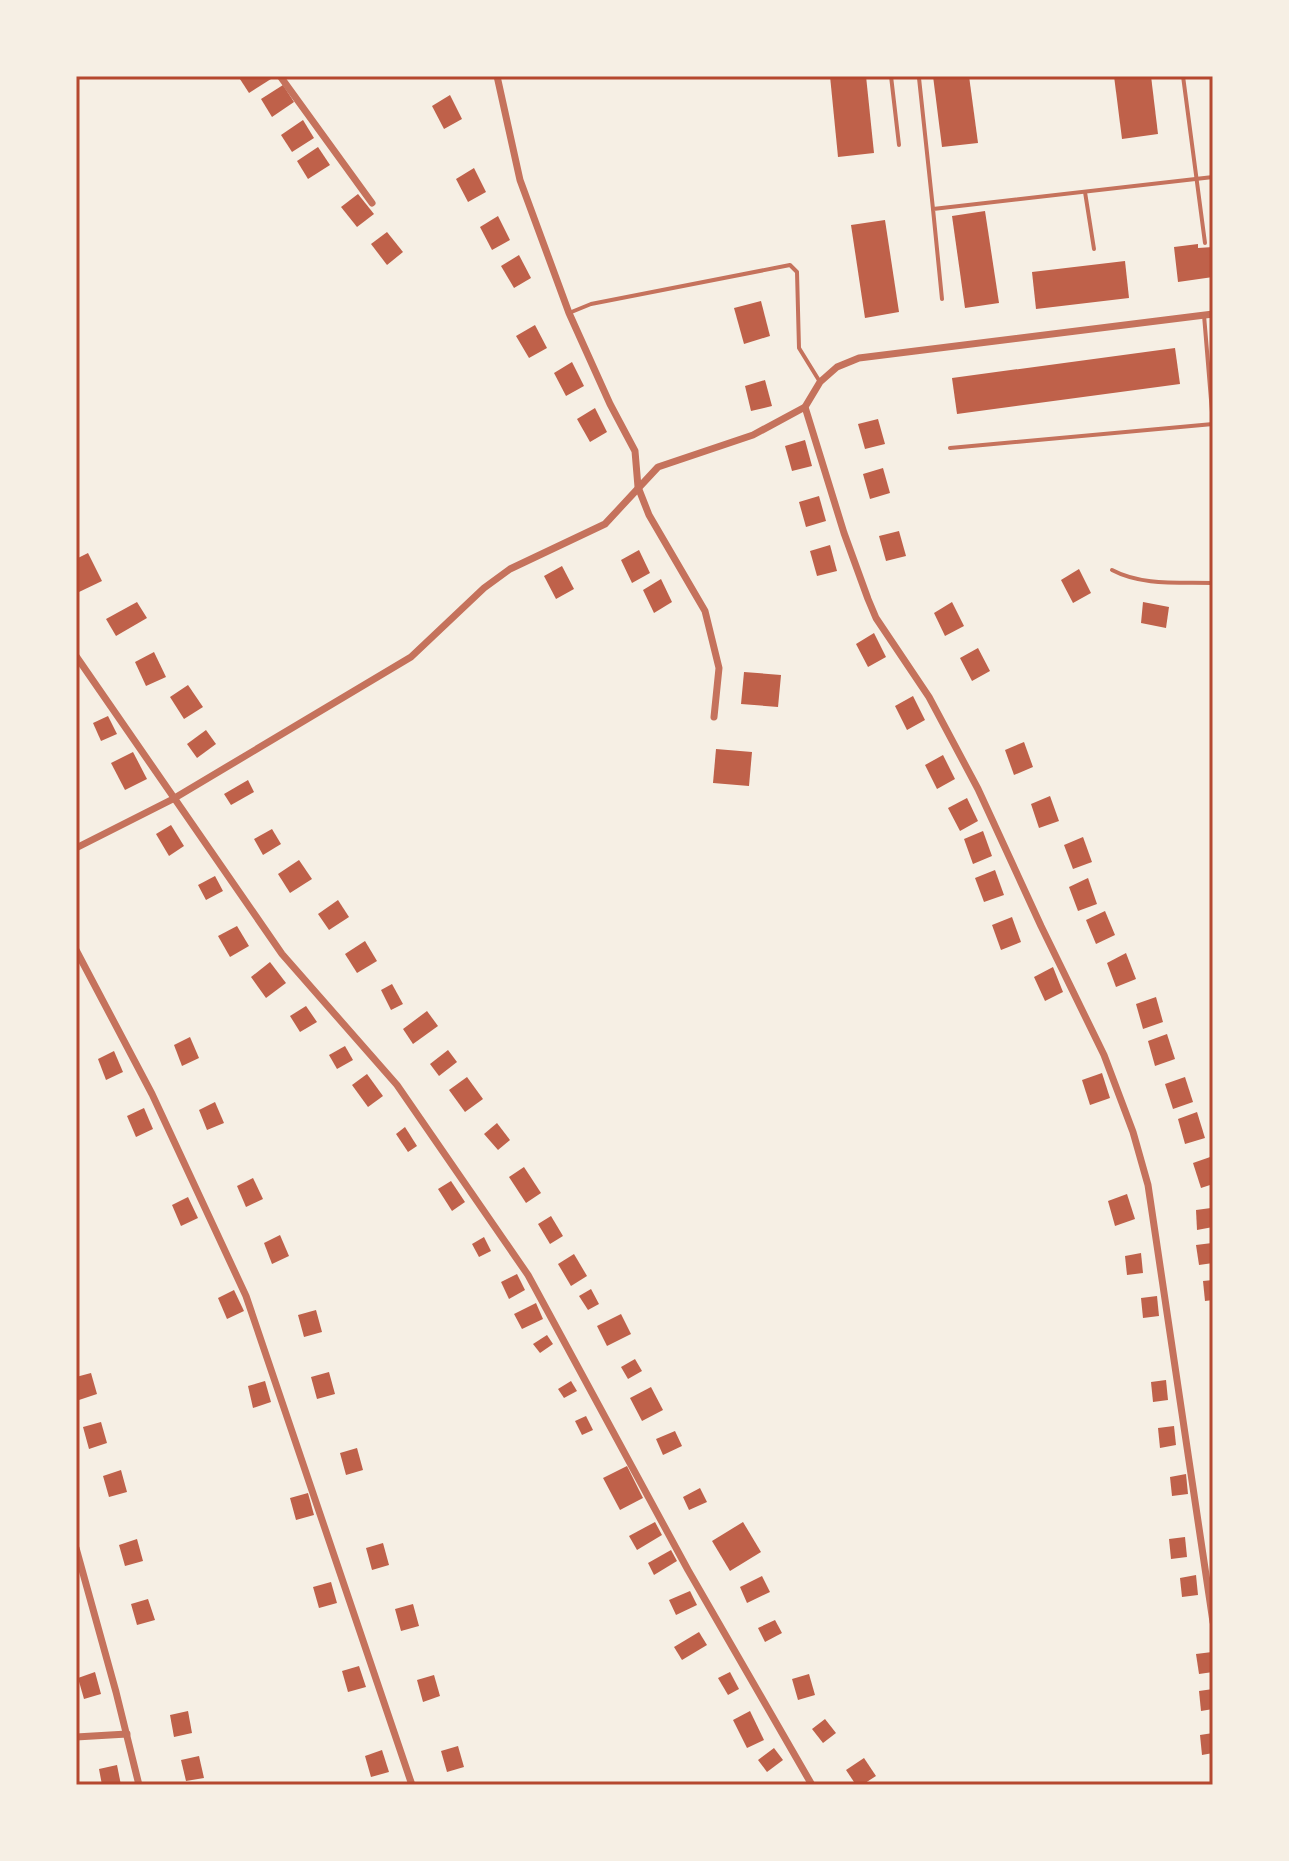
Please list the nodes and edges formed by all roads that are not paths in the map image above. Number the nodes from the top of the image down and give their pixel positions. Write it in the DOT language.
graph roads {
  1 [pos="280,76"];
  2 [pos="497,76"];
  3 [pos="891,76"];
  4 [pos="1183,76"];
  5 [pos="919,78"];
  6 [pos="899,145"];
  7 [pos="1213,177"];
  8 [pos="1195,180"];
  9 [pos="1085,192"];
  10 [pos="372,203"];
  11 [pos="933,209"];
  12 [pos="1205,243"];
  13 [pos="1094,249"];
  14 [pos="942,299"];
  15 [pos="569,313"];
  16 [pos="1209,314"];
  17 [pos="820,382"];
  18 [pos="805,407"];
  19 [pos="1213,426"];
  20 [pos="950,448"];
  21 [pos="638,487"];
  22 [pos="1112,570"];
  23 [pos="1213,583"];
  24 [pos="76,656"];
  25 [pos="714,717"];
  26 [pos="173,799"];
  27 [pos="76,848"];
  28 [pos="76,950"];
  29 [pos="76,1548"];
  30 [pos="1213,1622"];
  31 [pos="127,1734"];
  32 [pos="76,1737"];
  33 [pos="139,1785"];
  34 [pos="412,1785"];
  35 [pos="812,1785"];
  1 -- 10 [label="street"];
  2 -- 15 [label="street"];
  3 -- 6 [label="lane"];
  4 -- 8 [label="lane"];
  5 -- 11 [label="lane"];
  7 -- 8 [label="lane"];
  8 -- 9 [label="lane"];
  8 -- 12 [label="lane"];
  9 -- 11 [label="lane"];
  9 -- 13 [label="lane"];
  11 -- 14 [label="lane"];
  15 -- 17 [label="lane"];
  15 -- 21 [label="street"];
  16 -- 17 [label="street"];
  16 -- 19 [label="lane"];
  17 -- 18 [label="street"];
  18 -- 21 [label="street"];
  18 -- 30 [label="street"];
  19 -- 20 [label="lane"];
  21 -- 25 [label="street"];
  21 -- 26 [label="street"];
  22 -- 23 [label="lane"];
  24 -- 26 [label="street"];
  26 -- 27 [label="street"];
  26 -- 35 [label="street"];
  28 -- 34 [label="street"];
  29 -- 31 [label="street"];
  31 -- 32 [label="street"];
  31 -- 33 [label="street"];
}
